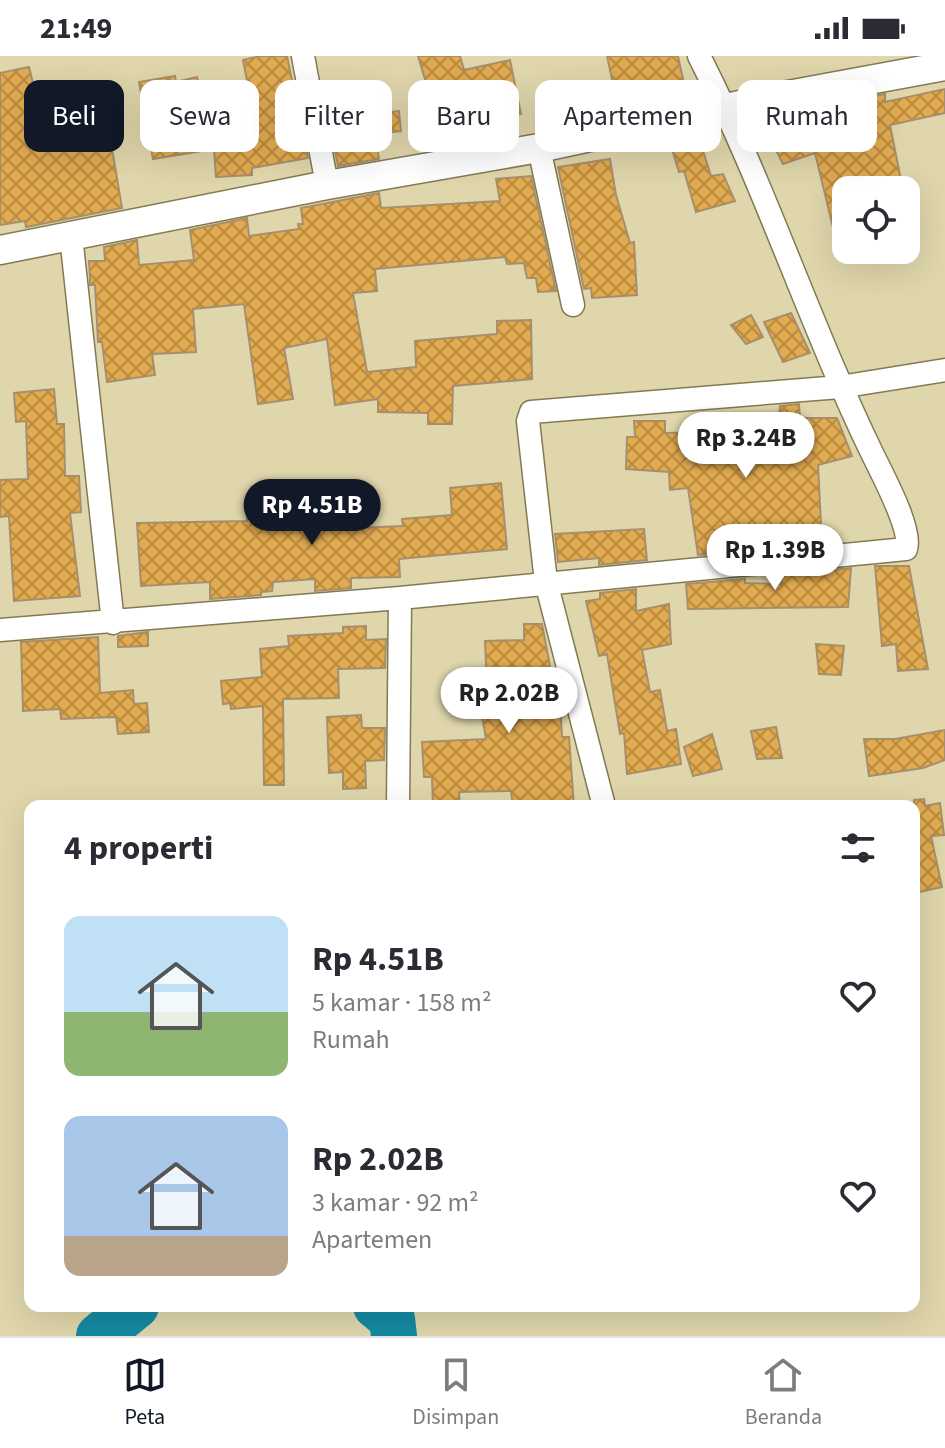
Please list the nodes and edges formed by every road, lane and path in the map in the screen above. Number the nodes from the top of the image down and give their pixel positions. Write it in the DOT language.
graph roads {
  1 [pos="303,56"];
  2 [pos="699,56"];
  3 [pos="945,66"];
  4 [pos="727,109"];
  5 [pos="721,110"];
  6 [pos="535,149"];
  7 [pos="540,152"];
  8 [pos="327,185"];
  9 [pos="71,236"];
  10 [pos="0,250"];
  11 [pos="573,305"];
  12 [pos="945,370"];
  13 [pos="840,387"];
  14 [pos="546,582"];
  15 [pos="400,598"];
  16 [pos="113,623"];
  17 [pos="0,630"];
  18 [pos="398,800"];
  19 [pos="602,800"];
  1 -- 8 [label="street"];
  2 -- 4 [label="street"];
  3 -- 4 [label="street"];
  4 -- 5 [label="street"];
  4 -- 13 [label="street"];
  6 -- 8 [label="street"];
  7 -- 11 [label="street"];
  8 -- 9 [label="street"];
  9 -- 10 [label="street"];
  9 -- 16 [label="street"];
  12 -- 13 [label="street"];
  13 -- 14 [label="street"];
  13 -- 14 [label="street"];
  14 -- 15 [label="street"];
  14 -- 19 [label="street"];
  15 -- 16 [label="street"];
  15 -- 18 [label="street"];
  16 -- 17 [label="street"];
}
